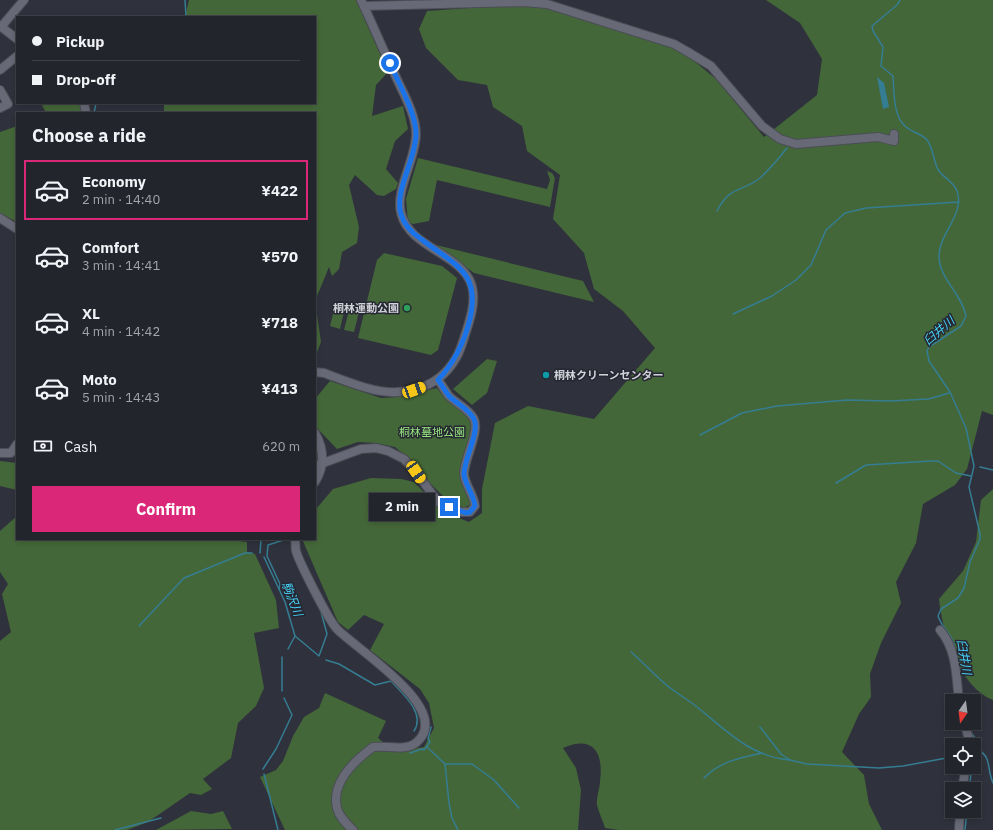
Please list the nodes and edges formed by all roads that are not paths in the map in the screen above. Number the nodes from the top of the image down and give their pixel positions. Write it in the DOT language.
graph roads {
  1 [pos="24,0"];
  2 [pos="524,1"];
  3 [pos="363,3"];
  4 [pos="1,27"];
  5 [pos="16,38"];
  6 [pos="16,57"];
  7 [pos="0,70"];
  8 [pos="0,90"];
  9 [pos="0,108"];
  10 [pos="894,134"];
  11 [pos="0,218"];
  12 [pos="16,228"];
  13 [pos="316,372"];
  14 [pos="438,380"];
  15 [pos="316,435"];
  16 [pos="16,446"];
  17 [pos="0,453"];
  18 [pos="319,465"];
  19 [pos="316,478"];
  20 [pos="295,540"];
  21 [pos="940,630"];
  22 [pos="958,694"];
  23 [pos="960,818"];
  24 [pos="353,830"];
  25 [pos="959,830"];
  1 -- 4 [label="street"];
  2 -- 3 [label="street"];
  2 -- 10 [label="street"];
  3 -- 14 [label="street"];
  4 -- 5 [label="street"];
  6 -- 7 [label="street"];
  8 -- 9 [label="street"];
  11 -- 12 [label="street"];
  13 -- 14 [label="street"];
  14 -- 18 [label="street"];
  15 -- 18 [label="street"];
  16 -- 17 [label="street"];
  18 -- 19 [label="street"];
  20 -- 24 [label="street"];
  21 -- 22 [label="street"];
  23 -- 25 [label="street"];
}
